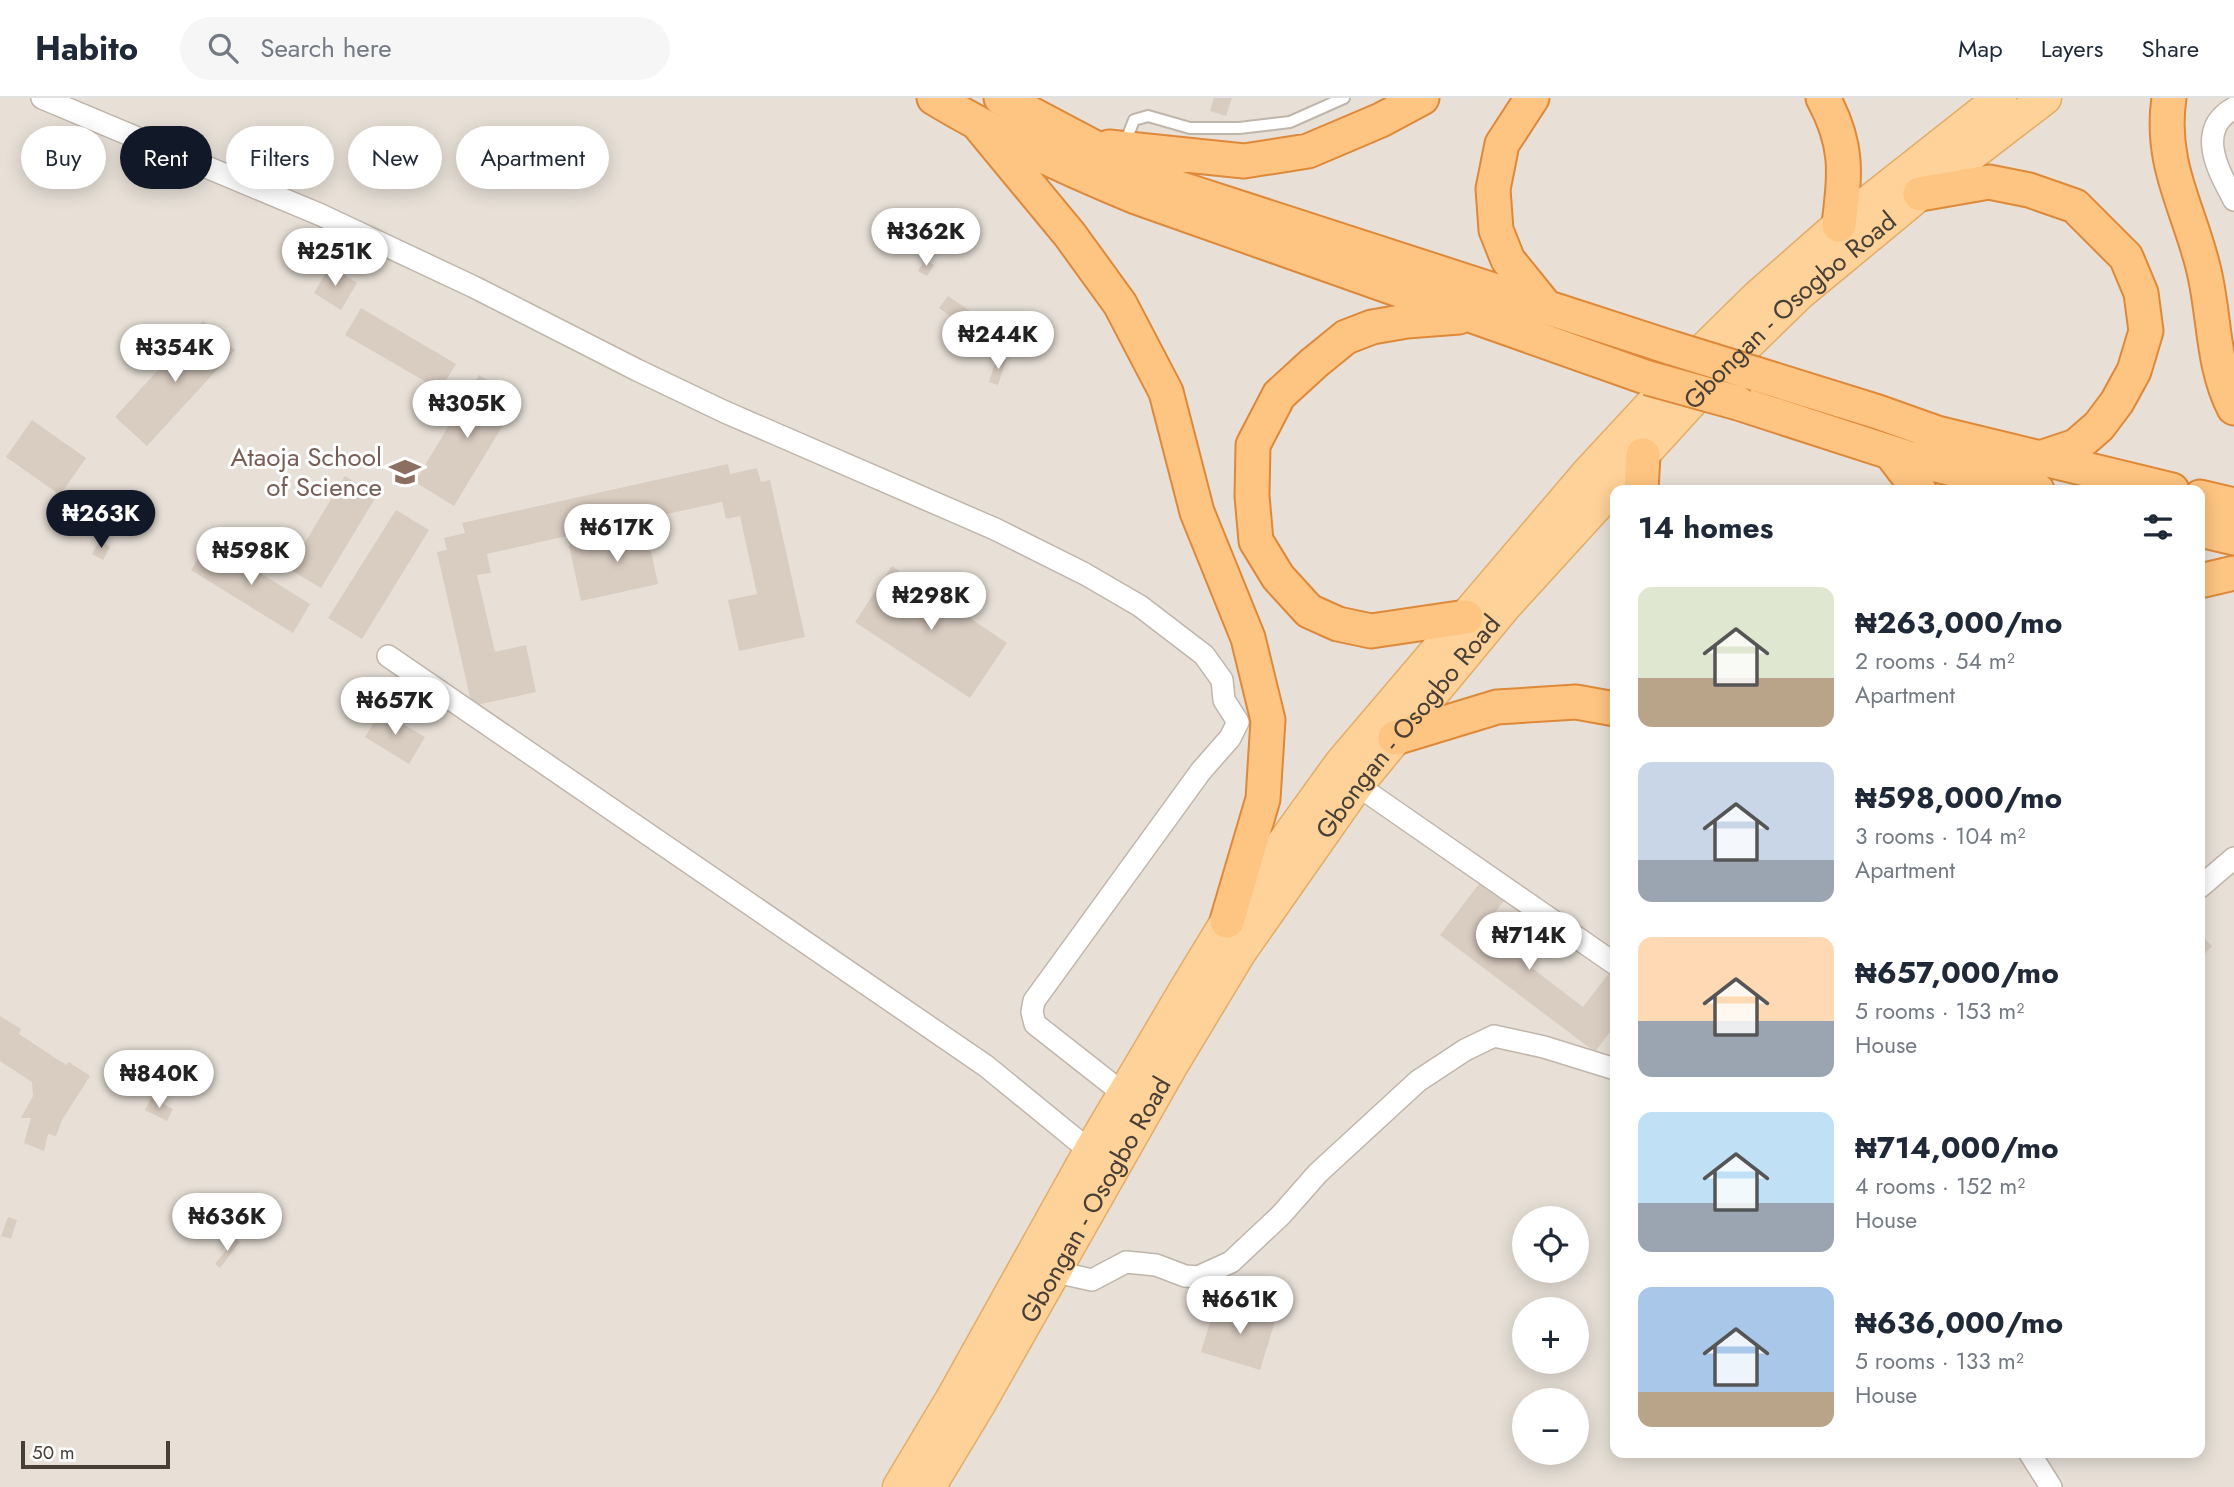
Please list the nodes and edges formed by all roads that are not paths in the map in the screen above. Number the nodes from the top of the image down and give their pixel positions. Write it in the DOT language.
graph roads {
  1 [pos="42,98"];
  2 [pos="934,98"];
  3 [pos="1001,98"];
  4 [pos="1344,98"];
  5 [pos="1422,98"];
  6 [pos="1532,98"];
  7 [pos="1824,98"];
  8 [pos="2000,98"];
  9 [pos="2045,98"];
  10 [pos="2169,98"];
  11 [pos="2234,108"];
  12 [pos="979,125"];
  13 [pos="1090,144"];
  14 [pos="1123,149"];
  15 [pos="1920,194"];
  16 [pos="2234,200"];
  17 [pos="1839,225"];
  18 [pos="1546,307"];
  19 [pos="1471,316"];
  20 [pos="2234,408"];
  21 [pos="1890,452"];
  22 [pos="1643,455"];
  23 [pos="2039,474"];
  24 [pos="1616,485"];
  25 [pos="1641,485"];
  26 [pos="1915,485"];
  27 [pos="2130,485"];
  28 [pos="1610,491"];
  29 [pos="2205,498"];
  30 [pos="2234,505"];
  31 [pos="2205,531"];
  32 [pos="2234,538"];
  33 [pos="2234,573"];
  34 [pos="2205,580"];
  35 [pos="1466,617"];
  36 [pos="388,656"];
  37 [pos="1610,708"];
  38 [pos="1395,738"];
  39 [pos="1357,785"];
  40 [pos="2234,858"];
  41 [pos="2205,883"];
  42 [pos="1227,921"];
  43 [pos="1610,961"];
  44 [pos="1610,1067"];
  45 [pos="1124,1094"];
  46 [pos="1090,1152"];
  47 [pos="1056,1272"];
  48 [pos="2033,1458"];
  49 [pos="899,1487"];
  50 [pos="929,1487"];
  51 [pos="2051,1487"];
  1 -- 45 [label="street"];
  2 -- 12 [label="highway"];
  3 -- 13 [label="highway"];
  4 -- 14 [label="lane"];
  5 -- 14 [label="highway"];
  6 -- 18 [label="highway"];
  7 -- 17 [label="highway"];
  8 -- 17 [label="main road, Gbongan - Osogbo Road"];
  9 -- 15 [label="main road, Gbongan - Osogbo Road"];
  10 -- 20 [label="highway"];
  11 -- 16 [label="street"];
  12 -- 19 [label="highway"];
  12 -- 42 [label="highway"];
  13 -- 14 [label="highway"];
  13 -- 18 [label="highway"];
  15 -- 22 [label="main road, Gbongan - Osogbo Road"];
  15 -- 23 [label="highway"];
  17 -- 35 [label="main road, Gbongan - Osogbo Road"];
  18 -- 23 [label="highway, bridge"];
  19 -- 21 [label="highway, bridge"];
  19 -- 35 [label="highway"];
  21 -- 23 [label="highway"];
  21 -- 26 [label="highway"];
  22 -- 24 [label="main road, Gbongan - Osogbo Road"];
  22 -- 25 [label="highway"];
  23 -- 27 [label="highway"];
  28 -- 38 [label="main road, Gbongan - Osogbo Road"];
  29 -- 30 [label="highway"];
  31 -- 32 [label="highway"];
  33 -- 34 [label="highway"];
  35 -- 42 [label="main road, Gbongan - Osogbo Road"];
  36 -- 46 [label="street"];
  37 -- 38 [label="highway"];
  38 -- 39 [label="main road, Gbongan - Osogbo Road"];
  39 -- 43 [label="street"];
  39 -- 47 [label="main road, Gbongan - Osogbo Road"];
  40 -- 41 [label="street"];
  42 -- 45 [label="main road, Gbongan - Osogbo Road"];
  44 -- 47 [label="street"];
  45 -- 46 [label="main road, Gbongan - Osogbo Road"];
  46 -- 49 [label="main road, Gbongan - Osogbo Road"];
  47 -- 50 [label="main road, Gbongan - Osogbo Road"];
  48 -- 51 [label="street"];
}
